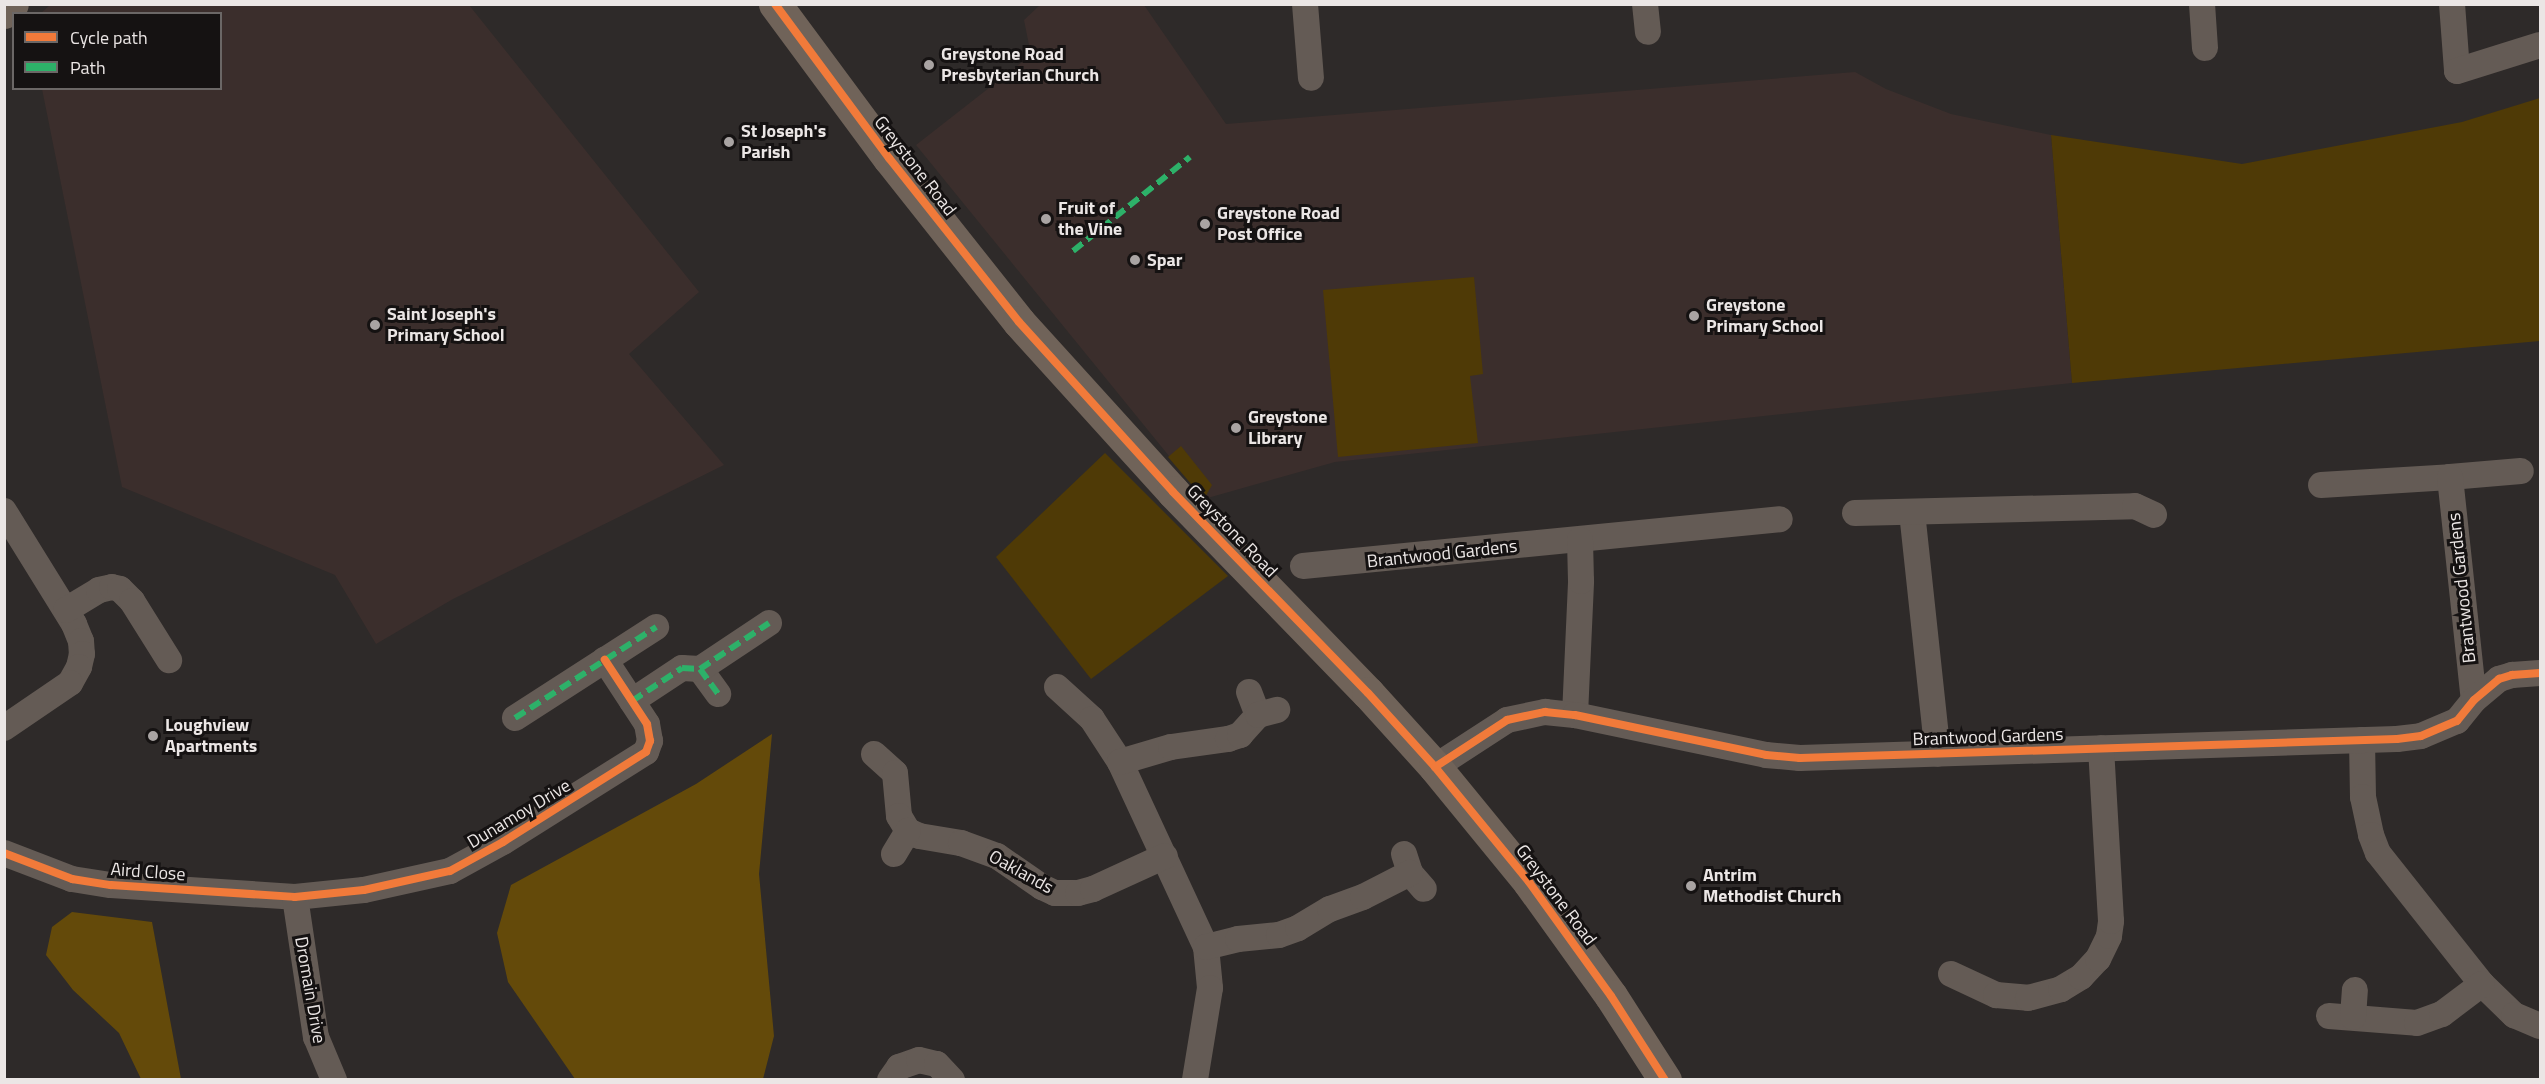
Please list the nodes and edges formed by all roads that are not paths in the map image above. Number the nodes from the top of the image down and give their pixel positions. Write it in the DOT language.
graph roads {
  1 [pos="12,4"];
  2 [pos="775,4"];
  3 [pos="1305,4"];
  4 [pos="1646,4"];
  5 [pos="2202,4"];
  6 [pos="2452,4"];
  7 [pos="4,12"];
  8 [pos="1648,32"];
  9 [pos="2541,45"];
  10 [pos="2205,48"];
  11 [pos="1311,78"];
  12 [pos="2521,471"];
  13 [pos="2450,477"];
  14 [pos="2321,485"];
  15 [pos="4,511"];
  16 [pos="1912,512"];
  17 [pos="1855,513"];
  18 [pos="2154,515"];
  19 [pos="1780,519"];
  20 [pos="1580,540"];
  21 [pos="1303,566"];
  22 [pos="66,610"];
  23 [pos="769,623"];
  24 [pos="656,627"];
  25 [pos="169,660"];
  26 [pos="605,660"];
  27 [pos="700,669"];
  28 [pos="2541,673"];
  29 [pos="1057,687"];
  30 [pos="718,694"];
  31 [pos="2474,700"];
  32 [pos="633,701"];
  33 [pos="1261,706"];
  34 [pos="1575,715"];
  35 [pos="515,718"];
  36 [pos="4,728"];
  37 [pos="2362,740"];
  38 [pos="2101,748"];
  39 [pos="874,754"];
  40 [pos="1938,754"];
  41 [pos="1120,762"];
  42 [pos="1435,767"];
  43 [pos="908,831"];
  44 [pos="4,853"];
  45 [pos="894,854"];
  46 [pos="1165,856"];
  47 [pos="1413,872"];
  48 [pos="295,897"];
  49 [pos="1206,947"];
  50 [pos="1951,974"];
  51 [pos="2482,984"];
  52 [pos="2355,990"];
  53 [pos="2541,1026"];
  54 [pos="334,1080"];
  55 [pos="890,1080"];
  56 [pos="952,1080"];
  57 [pos="1195,1080"];
  58 [pos="1665,1080"];
  1 -- 7 [label="main road"];
  2 -- 42 [label="main road, Greystone Road"];
  3 -- 11 [label="street"];
  4 -- 8 [label="street"];
  5 -- 10 [label="street"];
  6 -- 9 [label="street"];
  12 -- 13 [label="street"];
  13 -- 14 [label="street"];
  13 -- 31 [label="street, Brantwood Gardens"];
  15 -- 22 [label="street"];
  16 -- 17 [label="street"];
  16 -- 18 [label="street"];
  16 -- 40 [label="street, Brantwood Gardens"];
  19 -- 20 [label="street, Brantwood Gardens"];
  20 -- 21 [label="street, Brantwood Gardens"];
  20 -- 34 [label="street"];
  22 -- 25 [label="street"];
  22 -- 36 [label="street"];
  23 -- 27 [label="street"];
  24 -- 26 [label="street"];
  26 -- 32 [label="street, Dunamoy Drive"];
  26 -- 35 [label="street"];
  27 -- 30 [label="street"];
  27 -- 32 [label="street"];
  28 -- 31 [label="street, Brantwood Gardens"];
  29 -- 41 [label="street"];
  31 -- 37 [label="street, Brantwood Gardens"];
  32 -- 48 [label="street, Dunamoy Drive"];
  33 -- 41 [label="street"];
  34 -- 40 [label="street, Brantwood Gardens"];
  34 -- 42 [label="street, Brantwood Gardens"];
  37 -- 38 [label="street, Brantwood Gardens"];
  37 -- 51 [label="street"];
  38 -- 40 [label="street, Brantwood Gardens"];
  38 -- 50 [label="street"];
  39 -- 43 [label="street"];
  41 -- 46 [label="street"];
  42 -- 58 [label="main road, Greystone Road"];
  43 -- 45 [label="street"];
  43 -- 46 [label="street, Oaklands"];
  44 -- 48 [label="street, Aird Close"];
  46 -- 49 [label="street"];
  47 -- 49 [label="street"];
  48 -- 54 [label="street, Dromain Drive"];
  49 -- 57 [label="street"];
  51 -- 52 [label="street"];
  51 -- 53 [label="street"];
  55 -- 56 [label="street"];
}
